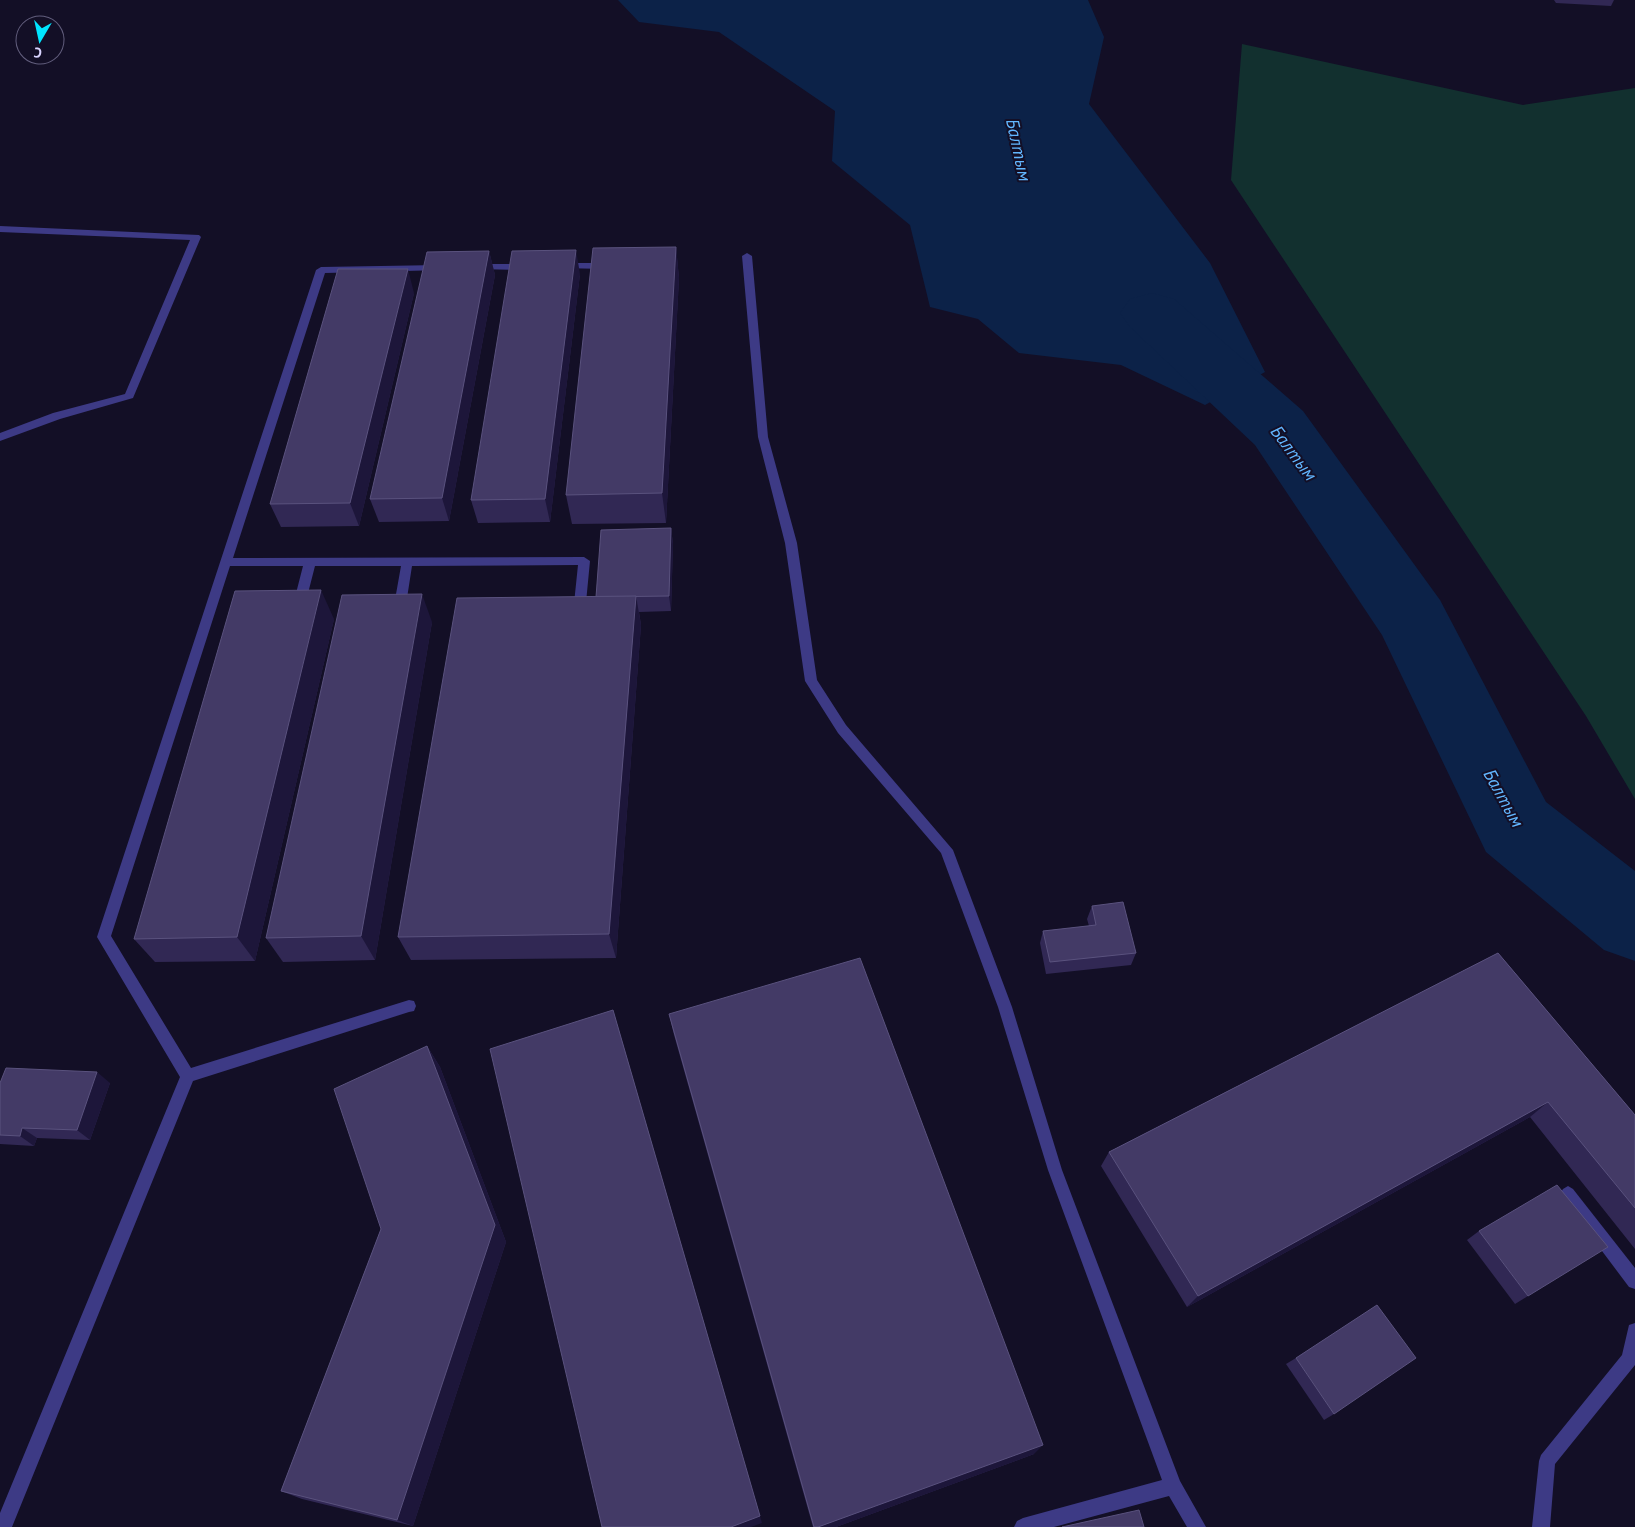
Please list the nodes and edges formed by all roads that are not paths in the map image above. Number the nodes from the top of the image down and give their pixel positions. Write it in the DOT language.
graph roads {
  1 [pos="0,229"];
  2 [pos="747,256"];
  3 [pos="621,265"];
  4 [pos="0,437"];
  5 [pos="408,561"];
  6 [pos="226,562"];
  7 [pos="310,562"];
  8 [pos="295,619"];
  9 [pos="397,623"];
  10 [pos="578,626"];
  11 [pos="409,1006"];
  12 [pos="188,1076"];
  13 [pos="1568,1194"];
  14 [pos="1635,1281"];
  15 [pos="1635,1331"];
  16 [pos="1173,1486"];
  17 [pos="3,1527"];
  18 [pos="1023,1527"];
  19 [pos="1197,1527"];
  20 [pos="1541,1527"];
  1 -- 4 [label="street"];
  2 -- 16 [label="street"];
  3 -- 6 [label="street"];
  5 -- 7 [label="street"];
  5 -- 9 [label="street"];
  5 -- 10 [label="street"];
  6 -- 7 [label="street"];
  6 -- 12 [label="street"];
  7 -- 8 [label="street"];
  11 -- 12 [label="street"];
  12 -- 17 [label="street"];
  13 -- 14 [label="street"];
  15 -- 20 [label="street"];
  16 -- 18 [label="street"];
  16 -- 19 [label="street"];
}
